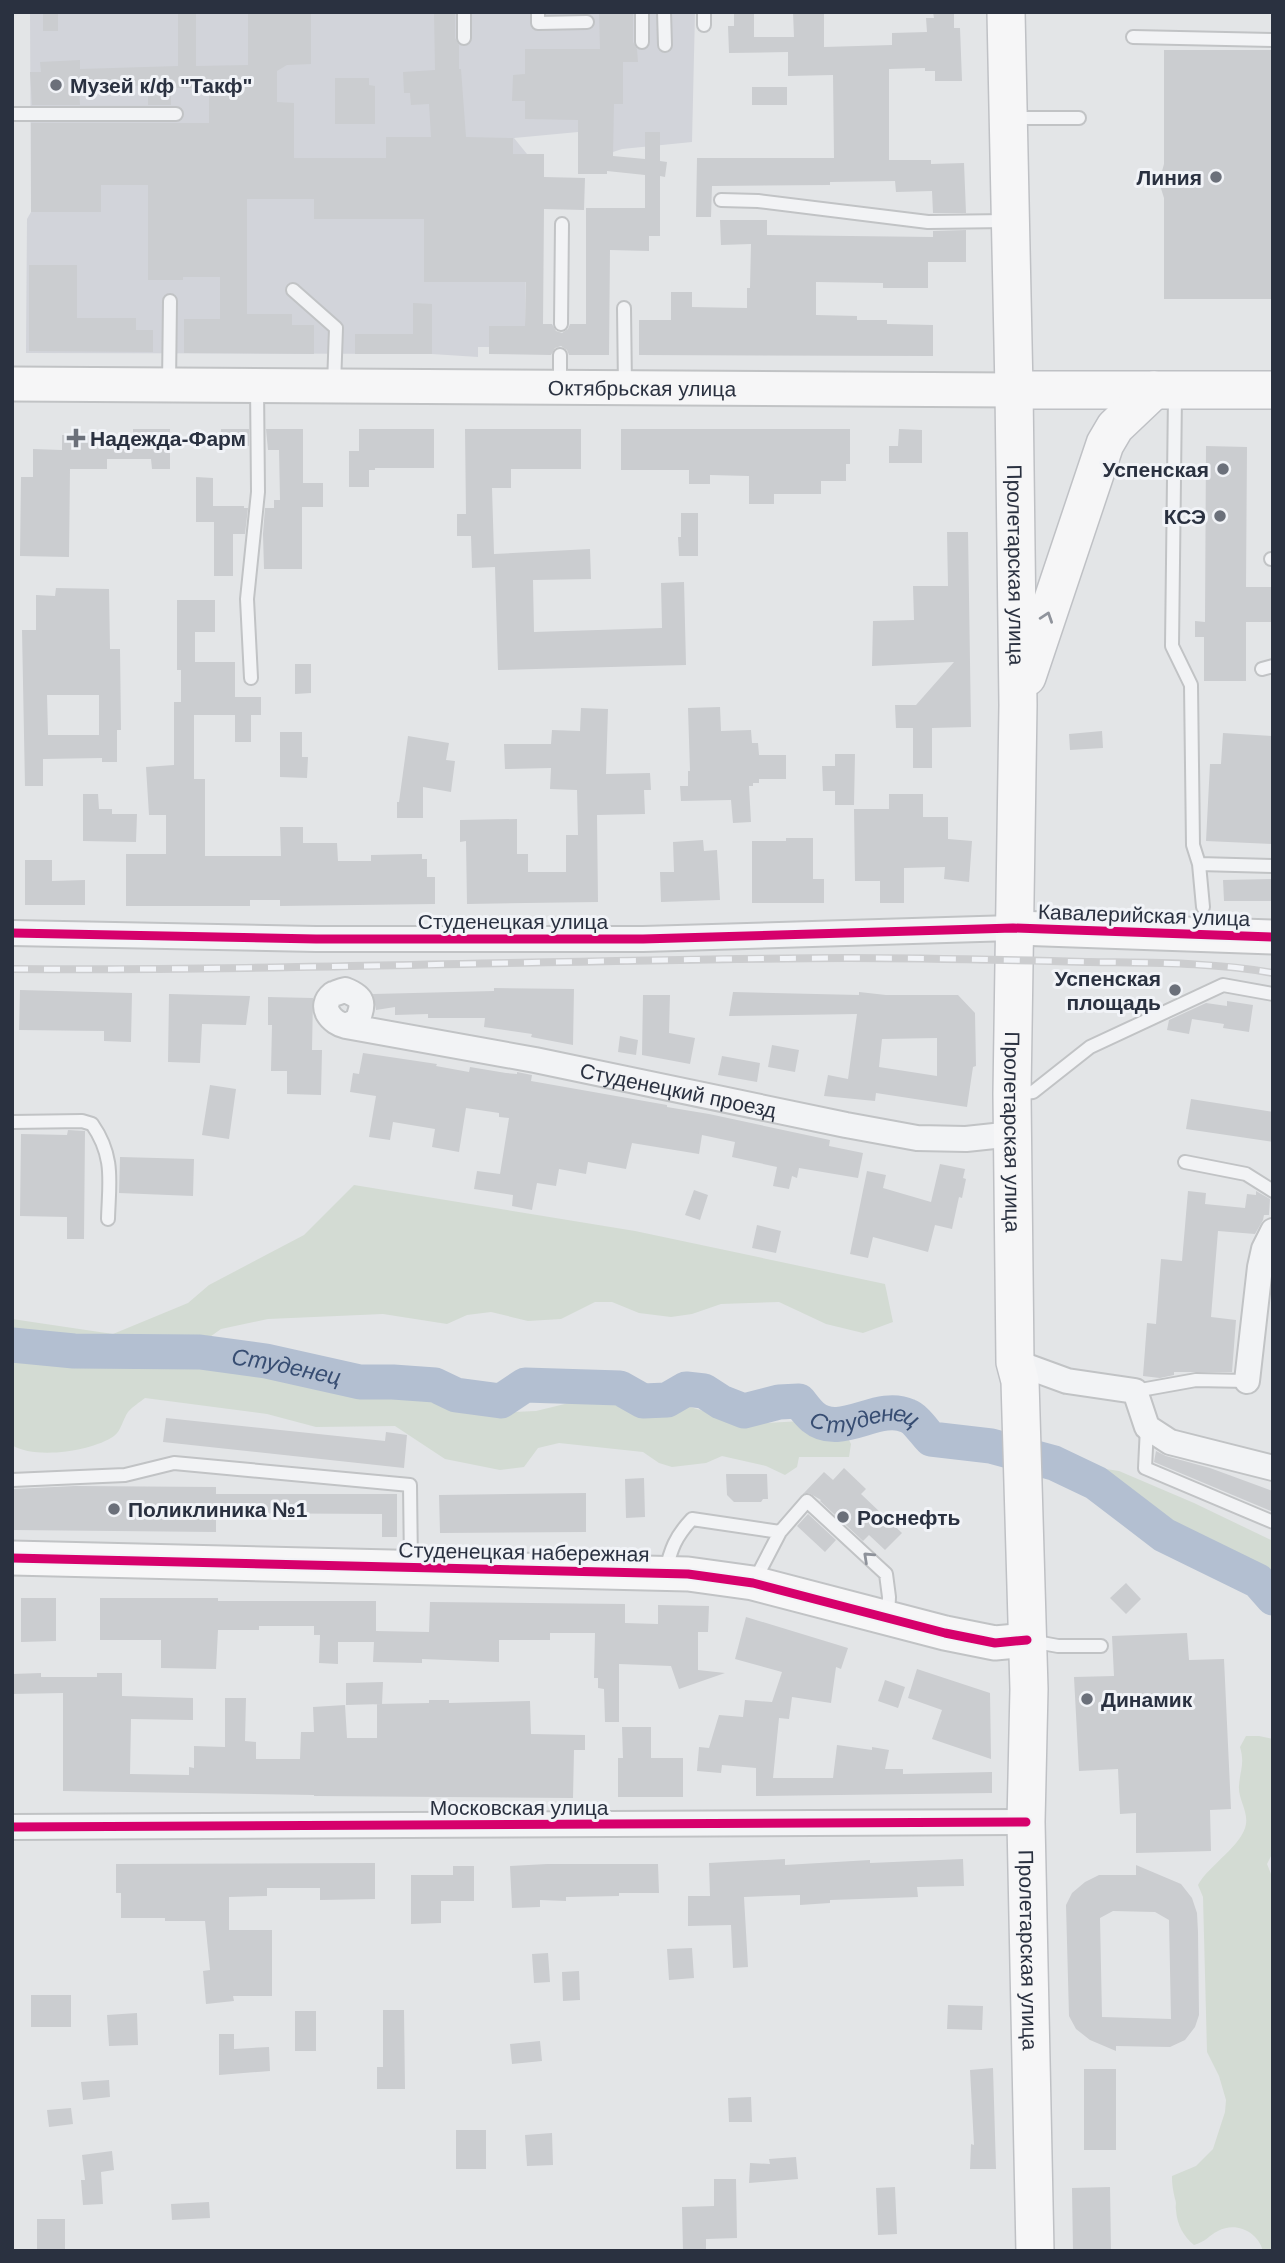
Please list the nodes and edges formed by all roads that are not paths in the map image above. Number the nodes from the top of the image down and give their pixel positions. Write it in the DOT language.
graph roads {
  1 [pos="464,12"];
  2 [pos="538,12"];
  3 [pos="642,12"];
  4 [pos="664,12"];
  5 [pos="1006,12"];
  6 [pos="587,22"];
  7 [pos="1133,37"];
  8 [pos="464,38"];
  9 [pos="1273,40"];
  10 [pos="642,42"];
  11 [pos="665,45"];
  12 [pos="12,114"];
  13 [pos="176,114"];
  14 [pos="1009,118"];
  15 [pos="1079,118"];
  16 [pos="721,200"];
  17 [pos="1011,221"];
  18 [pos="562,224"];
  19 [pos="293,290"];
  20 [pos="170,301"];
  21 [pos="624,309"];
  22 [pos="561,324"];
  23 [pos="560,355"];
  24 [pos="12,384"];
  25 [pos="169,385"];
  26 [pos="257,385"];
  27 [pos="334,386"];
  28 [pos="560,387"];
  29 [pos="625,388"];
  30 [pos="1014,390"];
  31 [pos="1165,390"];
  32 [pos="1273,390"];
  33 [pos="251,678"];
  34 [pos="1018,705"];
  35 [pos="1199,864"];
  36 [pos="1273,866"];
  37 [pos="1203,907"];
  38 [pos="1013,928"];
  39 [pos="12,933"];
  40 [pos="1273,937"];
  41 [pos="1273,994"];
  42 [pos="346,1026"];
  43 [pos="1012,1094"];
  44 [pos="12,1122"];
  45 [pos="1013,1134"];
  46 [pos="1185,1162"];
  47 [pos="1273,1191"];
  48 [pos="108,1219"];
  49 [pos="1273,1231"];
  50 [pos="1018,1372"];
  51 [pos="1247,1381"];
  52 [pos="1135,1391"];
  53 [pos="1147,1427"];
  54 [pos="1273,1468"];
  55 [pos="12,1480"];
  56 [pos="1273,1522"];
  57 [pos="780,1532"];
  58 [pos="12,1558"];
  59 [pos="411,1566"];
  60 [pos="664,1573"];
  61 [pos="753,1583"];
  62 [pos="888,1617"];
  63 [pos="1027,1640"];
  64 [pos="1101,1646"];
  65 [pos="1026,1822"];
  66 [pos="12,1827"];
  67 [pos="1035,2251"];
  1 -- 8 [label="lane"];
  2 -- 6 [label="lane"];
  3 -- 10 [label="lane"];
  4 -- 11 [label="lane"];
  5 -- 14 [label="main road, Пролетарская улица"];
  7 -- 9 [label="lane"];
  12 -- 13 [label="lane"];
  14 -- 15 [label="lane"];
  14 -- 17 [label="main road, Пролетарская улица"];
  16 -- 17 [label="lane"];
  17 -- 30 [label="main road, Пролетарская улица"];
  18 -- 22 [label="lane"];
  19 -- 27 [label="lane"];
  20 -- 25 [label="lane"];
  21 -- 29 [label="lane"];
  23 -- 28 [label="lane"];
  24 -- 25 [label="street, Октябрьская улица"];
  25 -- 26 [label="street, Октябрьская улица"];
  26 -- 27 [label="street, Октябрьская улица"];
  26 -- 33 [label="lane"];
  27 -- 28 [label="street, Октябрьская улица"];
  28 -- 29 [label="street, Октябрьская улица"];
  29 -- 30 [label="street, Октябрьская улица"];
  30 -- 31 [label="main road, Октябрьская улица"];
  30 -- 34 [label="main road, Пролетарская улица"];
  31 -- 32 [label="main road, Октябрьская улица"];
  34 -- 31 [label="main road, one-way"];
  31 -- 35 [label="lane"];
  34 -- 38 [label="main road, Пролетарская улица"];
  35 -- 36 [label="lane"];
  35 -- 37 [label="lane"];
  38 -- 39 [label="street, Студенецкая улица"];
  38 -- 40 [label="street, Кавалерийская улица"];
  38 -- 43 [label="main road, Пролетарская улица"];
  41 -- 43 [label="lane"];
  42 -- 45 [label="street, Студенецкий проезд"];
  43 -- 45 [label="main road, Пролетарская улица"];
  44 -- 48 [label="lane"];
  45 -- 50 [label="main road, Пролетарская улица"];
  46 -- 47 [label="lane"];
  49 -- 51 [label="street"];
  50 -- 52 [label="street"];
  50 -- 63 [label="main road, Пролетарская улица"];
  51 -- 52 [label="lane"];
  52 -- 53 [label="street"];
  53 -- 54 [label="street"];
  53 -- 56 [label="lane"];
  55 -- 59 [label="lane"];
  57 -- 60 [label="lane"];
  57 -- 61 [label="lane"];
  62 -- 57 [label="lane, one-way"];
  58 -- 59 [label="street, Студенецкая набережная"];
  59 -- 60 [label="street, Студенецкая набережная"];
  60 -- 61 [label="street, Студенецкая набережная"];
  61 -- 62 [label="street, Студенецкая набережная"];
  62 -- 63 [label="street, Студенецкая набережная"];
  63 -- 64 [label="lane"];
  63 -- 65 [label="main road, Пролетарская улица"];
  65 -- 66 [label="street, Московская улица"];
  65 -- 67 [label="main road, Пролетарская улица"];
}
